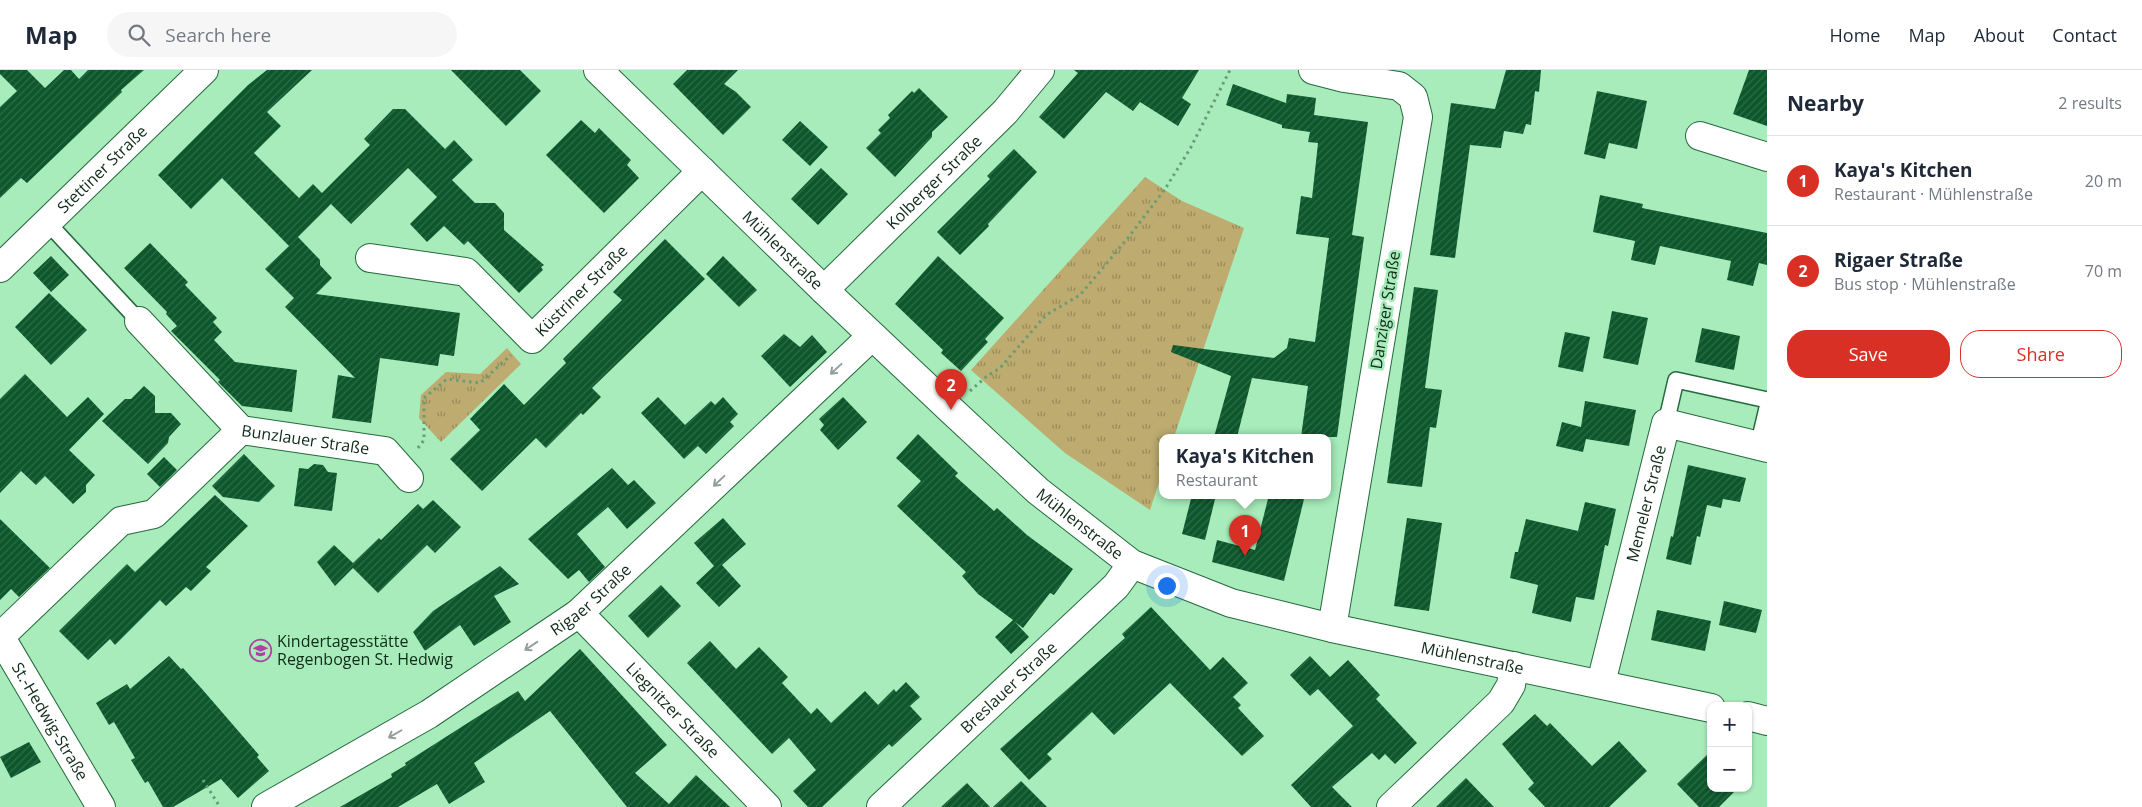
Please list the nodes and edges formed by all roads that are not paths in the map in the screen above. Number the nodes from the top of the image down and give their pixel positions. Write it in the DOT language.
graph roads {
  1 [pos="204,70"];
  2 [pos="598,70"];
  3 [pos="1040,70"];
  4 [pos="1313,70"];
  5 [pos="1368,75"];
  6 [pos="1700,136"];
  7 [pos="1767,157"];
  8 [pos="702,171"];
  9 [pos="47,222"];
  10 [pos="370,258"];
  11 [pos="0,268"];
  12 [pos="824,290"];
  13 [pos="139,321"];
  14 [pos="872,336"];
  15 [pos="1767,400"];
  16 [pos="1767,408"];
  17 [pos="1666,423"];
  18 [pos="241,430"];
  19 [pos="1763,447"];
  20 [pos="407,475"];
  21 [pos="1132,564"];
  22 [pos="580,613"];
  23 [pos="1332,628"];
  24 [pos="0,636"];
  25 [pos="1514,666"];
  26 [pos="1601,683"];
  27 [pos="1707,707"];
  28 [pos="1752,717"];
  29 [pos="1767,720"];
  30 [pos="101,807"];
  31 [pos="266,807"];
  32 [pos="767,807"];
  33 [pos="881,807"];
  34 [pos="1390,807"];
  1 -- 9 [label="street, Stettiner Straße"];
  2 -- 8 [label="street, Mühlenstraße"];
  3 -- 12 [label="street, Kolberger Straße"];
  4 -- 5 [label="street, Danziger Straße"];
  5 -- 23 [label="street, Danziger Straße"];
  6 -- 7 [label="street"];
  8 -- 10 [label="street, Küstriner Straße"];
  8 -- 12 [label="street, Mühlenstraße"];
  9 -- 11 [label="street, Stettiner Straße"];
  9 -- 13 [label="lane"];
  12 -- 14 [label="street, Mühlenstraße"];
  13 -- 18 [label="street"];
  14 -- 21 [label="street, Mühlenstraße"];
  14 -- 22 [label="street, Rigaer Straße, one-way"];
  15 -- 17 [label="lane"];
  16 -- 19 [label="lane"];
  17 -- 19 [label="street, Memeler Straße"];
  17 -- 26 [label="street, Memeler Straße"];
  18 -- 20 [label="street, Bunzlauer Straße"];
  18 -- 24 [label="street, Bunzlauer Straße"];
  21 -- 23 [label="street, Mühlenstraße"];
  21 -- 33 [label="street, Breslauer Straße"];
  22 -- 31 [label="street, Rigaer Straße, one-way"];
  22 -- 32 [label="street, Liegnitzer Straße"];
  23 -- 25 [label="street, Mühlenstraße"];
  24 -- 30 [label="street, St.-Hedwig-Straße"];
  25 -- 26 [label="street, Mühlenstraße"];
  25 -- 34 [label="street"];
  26 -- 27 [label="street, Mühlenstraße"];
  28 -- 29 [label="street"];
}
